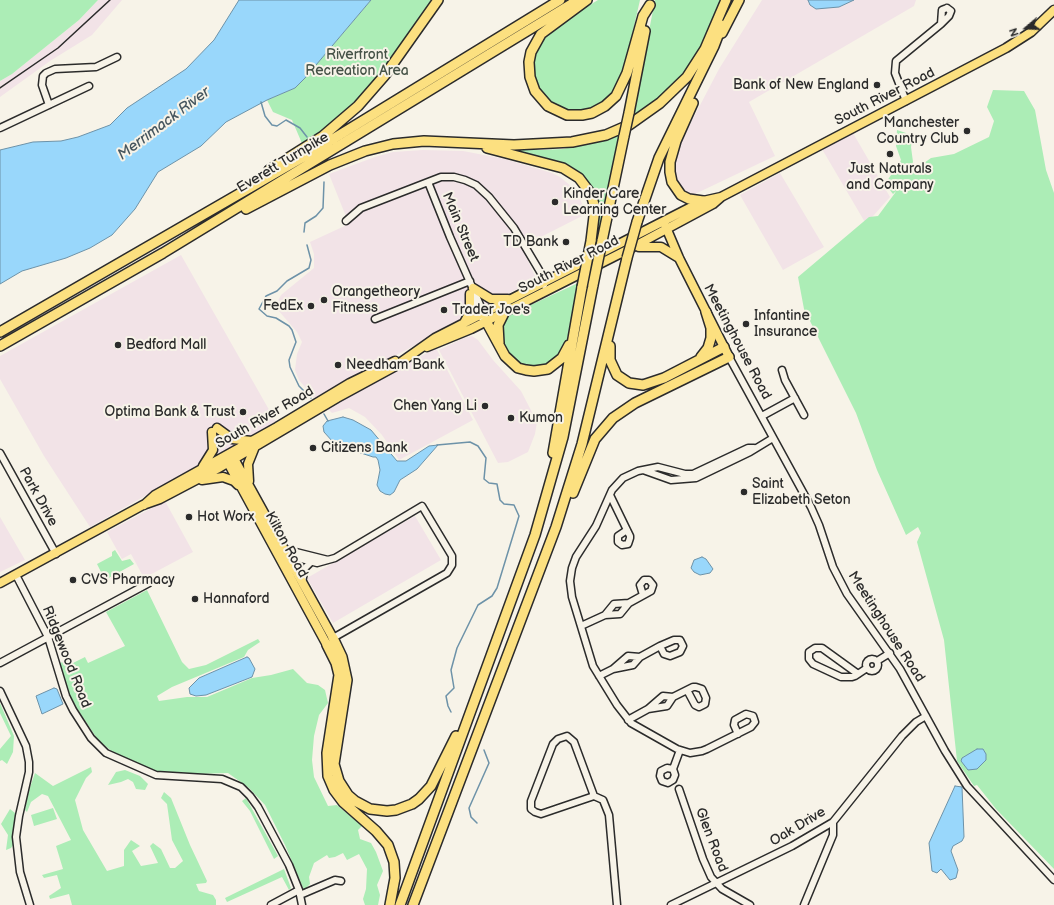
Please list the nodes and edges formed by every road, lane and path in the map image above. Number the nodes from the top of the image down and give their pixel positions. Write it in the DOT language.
graph roads {
  1 [pos="438,0"];
  2 [pos="560,0"];
  3 [pos="578,0"];
  4 [pos="587,0"];
  5 [pos="726,0"];
  6 [pos="731,0"];
  7 [pos="739,0"];
  8 [pos="650,2"];
  9 [pos="1054,10"];
  10 [pos="941,24"];
  11 [pos="714,46"];
  12 [pos="117,57"];
  13 [pos="708,58"];
  14 [pos="89,86"];
  15 [pos="906,100"];
  16 [pos="49,105"];
  17 [pos="0,128"];
  18 [pos="468,144"];
  19 [pos="428,182"];
  20 [pos="720,197"];
  21 [pos="703,201"];
  22 [pos="346,221"];
  23 [pos="660,222"];
  24 [pos="665,231"];
  25 [pos="163,238"];
  26 [pos="633,247"];
  27 [pos="163,253"];
  28 [pos="678,258"];
  29 [pos="621,281"];
  30 [pos="540,284"];
  31 [pos="471,288"];
  32 [pos="542,292"];
  33 [pos="510,299"];
  34 [pos="505,311"];
  35 [pos="706,312"];
  36 [pos="484,316"];
  37 [pos="375,319"];
  38 [pos="464,324"];
  39 [pos="0,332"];
  40 [pos="573,337"];
  41 [pos="0,346"];
  42 [pos="499,346"];
  43 [pos="424,347"];
  44 [pos="724,347"];
  45 [pos="729,357"];
  46 [pos="698,360"];
  47 [pos="782,370"];
  48 [pos="795,398"];
  49 [pos="804,415"];
  50 [pos="762,416"];
  51 [pos="773,438"];
  52 [pos="254,444"];
  53 [pos="754,448"];
  54 [pos="0,453"];
  55 [pos="229,458"];
  56 [pos="643,469"];
  57 [pos="201,470"];
  58 [pos="193,482"];
  59 [pos="239,486"];
  60 [pos="251,490"];
  61 [pos="610,495"];
  62 [pos="143,505"];
  63 [pos="556,527"];
  64 [pos="627,530"];
  65 [pos="286,552"];
  66 [pos="56,554"];
  67 [pos="277,554"];
  68 [pos="328,560"];
  69 [pos="311,562"];
  70 [pos="524,567"];
  71 [pos="16,575"];
  72 [pos="302,582"];
  73 [pos="0,583"];
  74 [pos="150,583"];
  75 [pos="643,595"];
  76 [pos="629,603"];
  77 [pos="605,615"];
  78 [pos="581,626"];
  79 [pos="48,637"];
  80 [pos="333,638"];
  81 [pos="327,646"];
  82 [pos="660,646"];
  83 [pos="890,653"];
  84 [pos="640,657"];
  85 [pos="0,663"];
  86 [pos="613,670"];
  87 [pos="858,674"];
  88 [pos="599,676"];
  89 [pos="687,690"];
  90 [pos="0,691"];
  91 [pos="672,697"];
  92 [pos="474,700"];
  93 [pos="648,709"];
  94 [pos="926,716"];
  95 [pos="628,720"];
  96 [pos="738,734"];
  97 [pos="680,750"];
  98 [pos="673,769"];
  99 [pos="679,789"];
  100 [pos="594,796"];
  101 [pos="833,822"];
  102 [pos="1054,880"];
  103 [pos="341,881"];
  104 [pos="715,884"];
  105 [pos="300,893"];
  106 [pos="806,904"];
  107 [pos="30,905"];
  108 [pos="272,905"];
  109 [pos="302,905"];
  110 [pos="390,905"];
  111 [pos="400,905"];
  112 [pos="413,905"];
  113 [pos="617,905"];
  114 [pos="671,905"];
  115 [pos="750,905"];
  1 -- 25 [label="highway"];
  2 -- 25 [label="highway, Everett Turnpike"];
  3 -- 27 [label="highway, Everett Turnpike"];
  4 -- 8 [label="highway"];
  5 -- 18 [label="highway"];
  6 -- 11 [label="highway"];
  7 -- 11 [label="highway"];
  8 -- 70 [label="highway, bridge"];
  9 -- 15 [label="main road, South River Road"];
  10 -- 15 [label="street"];
  11 -- 13 [label="highway"];
  12 -- 16 [label="street"];
  13 -- 21 [label="highway"];
  13 -- 29 [label="highway, bridge"];
  14 -- 16 [label="street"];
  15 -- 20 [label="main road, South River Road"];
  16 -- 17 [label="street"];
  18 -- 27 [label="highway"];
  18 -- 40 [label="highway, bridge"];
  19 -- 22 [label="street"];
  19 -- 30 [label="street"];
  19 -- 31 [label="street, Main Street"];
  20 -- 21 [label="main road, South River Road"];
  20 -- 24 [label="main road, South River Road"];
  21 -- 23 [label="main road, South River Road"];
  23 -- 24 [label="main road, Meetinghouse Road"];
  23 -- 30 [label="main road, South River Road"];
  24 -- 26 [label="main road, South River Road"];
  24 -- 28 [label="main road, Meetinghouse Road"];
  25 -- 39 [label="highway, Everett Turnpike"];
  26 -- 28 [label="main road"];
  26 -- 32 [label="main road, South River Road"];
  27 -- 41 [label="highway, Everett Turnpike"];
  28 -- 35 [label="main road, Meetinghouse Road"];
  29 -- 46 [label="highway"];
  29 -- 63 [label="highway"];
  30 -- 32 [label="street"];
  30 -- 33 [label="main road, South River Road"];
  31 -- 33 [label="main road"];
  31 -- 36 [label="street, Main Street"];
  31 -- 37 [label="street"];
  31 -- 38 [label="main road"];
  32 -- 34 [label="main road, South River Road"];
  33 -- 36 [label="main road, South River Road"];
  34 -- 36 [label="main road, South River Road"];
  34 -- 42 [label="highway"];
  35 -- 44 [label="main road, Meetinghouse Road"];
  35 -- 46 [label="highway"];
  36 -- 38 [label="main road, South River Road"];
  36 -- 42 [label="highway"];
  36 -- 43 [label="main road, South River Road"];
  38 -- 43 [label="main road, South River Road"];
  40 -- 42 [label="highway"];
  40 -- 70 [label="highway"];
  43 -- 52 [label="main road, South River Road"];
  44 -- 45 [label="main road, Meetinghouse Road"];
  44 -- 46 [label="highway"];
  45 -- 50 [label="street, Meetinghouse Road"];
  45 -- 63 [label="highway"];
  47 -- 48 [label="street"];
  48 -- 49 [label="street"];
  48 -- 50 [label="street"];
  50 -- 51 [label="street, Meetinghouse Road"];
  51 -- 53 [label="street"];
  51 -- 83 [label="street, Meetinghouse Road"];
  52 -- 55 [label="main road, South River Road"];
  52 -- 57 [label="main road"];
  52 -- 60 [label="main road"];
  53 -- 56 [label="street"];
  53 -- 56 [label="street"];
  54 -- 66 [label="street, Park Drive"];
  55 -- 57 [label="main road, South River Road"];
  55 -- 58 [label="main road, South River Road"];
  55 -- 59 [label="main road, Kilton Road"];
  55 -- 60 [label="main road, Kilton Road"];
  56 -- 61 [label="street"];
  57 -- 62 [label="main road, South River Road"];
  58 -- 59 [label="main road"];
  58 -- 62 [label="main road, South River Road"];
  59 -- 67 [label="main road, Kilton Road"];
  60 -- 65 [label="main road, Kilton Road"];
  61 -- 64 [label="street"];
  61 -- 78 [label="street"];
  62 -- 66 [label="main road, South River Road"];
  63 -- 112 [label="highway"];
  65 -- 67 [label="street"];
  65 -- 68 [label="street"];
  65 -- 69 [label="street"];
  65 -- 72 [label="main road, Kilton Road"];
  66 -- 71 [label="main road, South River Road"];
  67 -- 81 [label="main road, Kilton Road"];
  68 -- 69 [label="street"];
  68 -- 80 [label="street"];
  69 -- 72 [label="street"];
  70 -- 92 [label="highway"];
  71 -- 73 [label="main road, South River Road"];
  71 -- 79 [label="street, Ridgewood Road"];
  72 -- 80 [label="main road, Kilton Road"];
  74 -- 79 [label="street"];
  75 -- 76 [label="street"];
  76 -- 77 [label="street"];
  76 -- 77 [label="street"];
  77 -- 78 [label="street"];
  78 -- 88 [label="street"];
  79 -- 85 [label="street"];
  79 -- 105 [label="street, Ridgewood Road"];
  80 -- 92 [label="highway"];
  81 -- 110 [label="highway"];
  82 -- 84 [label="street"];
  83 -- 87 [label="street"];
  83 -- 94 [label="street, Meetinghouse Road"];
  84 -- 86 [label="street"];
  84 -- 86 [label="street"];
  86 -- 88 [label="street"];
  87 -- 87 [label="street"];
  88 -- 95 [label="street"];
  89 -- 91 [label="street"];
  90 -- 107 [label="street"];
  91 -- 93 [label="street"];
  91 -- 93 [label="street"];
  92 -- 111 [label="highway"];
  93 -- 95 [label="street"];
  94 -- 101 [label="street, Oak Drive"];
  94 -- 102 [label="street, Meetinghouse Road"];
  95 -- 97 [label="street"];
  96 -- 97 [label="street"];
  97 -- 98 [label="street"];
  99 -- 104 [label="street, Glen Road"];
  100 -- 100 [label="street"];
  100 -- 113 [label="street"];
  101 -- 104 [label="street, Oak Drive"];
  101 -- 106 [label="street"];
  103 -- 105 [label="street"];
  104 -- 114 [label="street, Oak Drive"];
  104 -- 115 [label="street, Glen Road"];
  105 -- 108 [label="street"];
  105 -- 109 [label="street, Ridgewood Road"];
}
